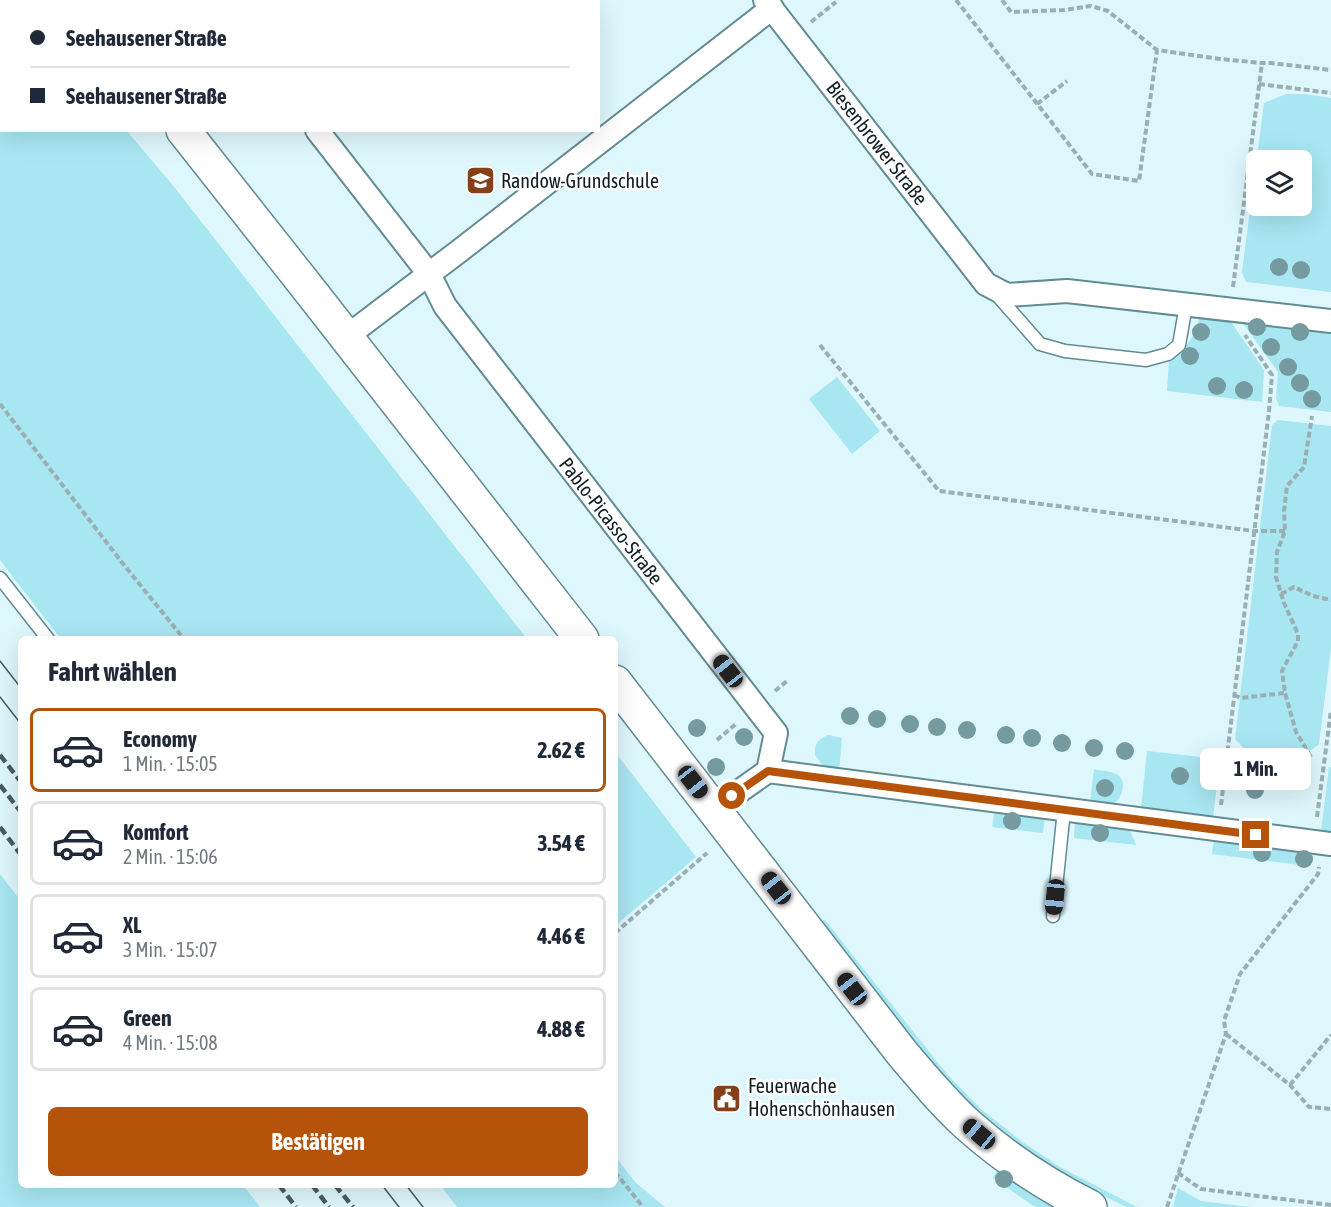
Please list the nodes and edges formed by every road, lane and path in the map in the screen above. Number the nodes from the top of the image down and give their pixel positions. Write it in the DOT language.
graph roads {
  1 [pos="956,0"];
  2 [pos="1002,0"];
  3 [pos="836,2"];
  4 [pos="768,4"];
  5 [pos="793,36"];
  6 [pos="1157,50"];
  7 [pos="1262,63"];
  8 [pos="1331,70"];
  9 [pos="1067,81"];
  10 [pos="1259,84"];
  11 [pos="1331,93"];
  12 [pos="1037,104"];
  13 [pos="185,132"];
  14 [pos="319,132"];
  15 [pos="429,274"];
  16 [pos="988,285"];
  17 [pos="1186,305"];
  18 [pos="1230,310"];
  19 [pos="1331,321"];
  20 [pos="346,337"];
  21 [pos="820,345"];
  22 [pos="0,404"];
  23 [pos="1312,416"];
  24 [pos="1254,531"];
  25 [pos="1285,531"];
  26 [pos="0,578"];
  27 [pos="1281,594"];
  28 [pos="1331,600"];
  29 [pos="46,636"];
  30 [pos="182,636"];
  31 [pos="580,636"];
  32 [pos="618,686"];
  33 [pos="1285,693"];
  34 [pos="1234,695"];
  35 [pos="1331,710"];
  36 [pos="1311,757"];
  37 [pos="768,771"];
  38 [pos="714,809"];
  39 [pos="1064,810"];
  40 [pos="1218,830"];
  41 [pos="1323,843"];
  42 [pos="707,853"];
  43 [pos="1318,874"];
  44 [pos="1053,916"];
  45 [pos="618,930"];
  46 [pos="1226,1034"];
  47 [pos="1331,1035"];
  48 [pos="1290,1085"];
  49 [pos="1331,1109"];
  50 [pos="1178,1173"];
  51 [pos="618,1176"];
  52 [pos="1331,1205"];
  53 [pos="643,1207"];
  54 [pos="1090,1207"];
  55 [pos="1167,1207"];
  1 -- 12 [label="path"];
  2 -- 6 [label="path"];
  3 -- 5 [label="path"];
  4 -- 5 [label="street, Biesenbrower Straße"];
  4 -- 15 [label="street"];
  5 -- 16 [label="street, Biesenbrower Straße"];
  6 -- 7 [label="path"];
  6 -- 12 [label="path"];
  7 -- 8 [label="path"];
  7 -- 10 [label="path"];
  9 -- 12 [label="path"];
  10 -- 11 [label="path"];
  10 -- 18 [label="path"];
  13 -- 20 [label="main road"];
  14 -- 15 [label="street, Pablo-Picasso-Straße"];
  15 -- 20 [label="street"];
  15 -- 37 [label="street, Pablo-Picasso-Straße"];
  16 -- 17 [label="street"];
  16 -- 17 [label="lane, Biesenbrower Straße"];
  17 -- 18 [label="street"];
  18 -- 19 [label="street"];
  18 -- 24 [label="path"];
  20 -- 31 [label="main road"];
  21 -- 24 [label="path"];
  22 -- 30 [label="path"];
  23 -- 25 [label="path"];
  24 -- 25 [label="path"];
  24 -- 34 [label="path"];
  25 -- 27 [label="path"];
  26 -- 29 [label="lane"];
  27 -- 28 [label="path"];
  27 -- 33 [label="path"];
  32 -- 38 [label="main road"];
  33 -- 34 [label="path"];
  33 -- 36 [label="path"];
  34 -- 40 [label="path"];
  35 -- 41 [label="path"];
  37 -- 38 [label="street"];
  37 -- 39 [label="street"];
  38 -- 54 [label="main road"];
  39 -- 40 [label="street"];
  39 -- 44 [label="lane"];
  40 -- 41 [label="street"];
  42 -- 45 [label="path"];
  43 -- 46 [label="path"];
  46 -- 48 [label="path"];
  46 -- 50 [label="path"];
  47 -- 48 [label="path"];
  48 -- 49 [label="path"];
  50 -- 52 [label="path"];
  50 -- 55 [label="path"];
  51 -- 53 [label="path"];
}
